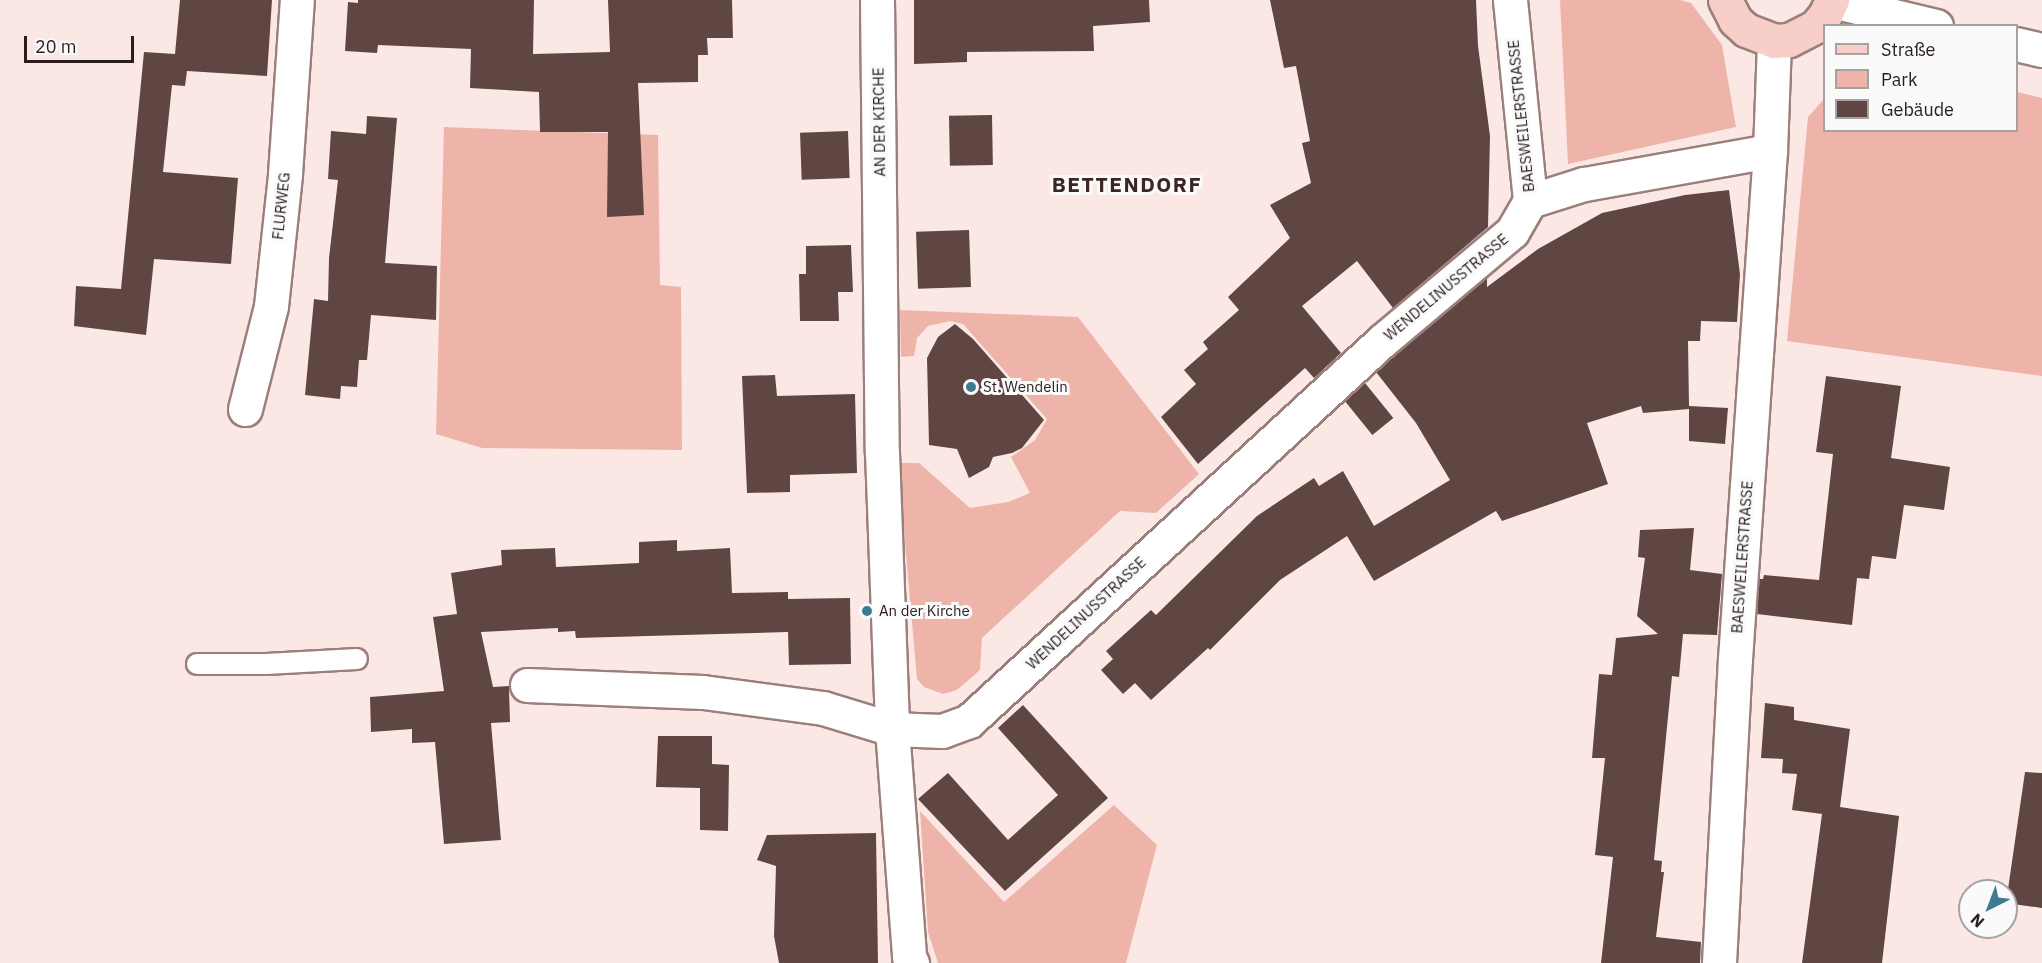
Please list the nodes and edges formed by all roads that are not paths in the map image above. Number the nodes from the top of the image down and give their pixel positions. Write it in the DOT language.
graph roads {
  1 [pos="297,0"];
  2 [pos="877,0"];
  3 [pos="1510,0"];
  4 [pos="1725,0"];
  5 [pos="1832,0"];
  6 [pos="1928,24"];
  7 [pos="1774,41"];
  8 [pos="2018,44"];
  9 [pos="2042,50"];
  10 [pos="1770,151"];
  11 [pos="1530,201"];
  12 [pos="245,409"];
  13 [pos="357,659"];
  14 [pos="197,664"];
  15 [pos="527,685"];
  16 [pos="892,729"];
  17 [pos="912,963"];
  18 [pos="1719,963"];
  1 -- 12 [label="street, FLURWEG"];
  2 -- 16 [label="street, AN DER KIRCHE"];
  3 -- 11 [label="street, BAESWEILERSTRASSE"];
  4 -- 7 [label="main road"];
  5 -- 6 [label="street"];
  5 -- 7 [label="main road"];
  7 -- 10 [label="street, BAESWEILERSTRASSE"];
  8 -- 9 [label="street"];
  10 -- 11 [label="street, BAESWEILERSTRASSE"];
  10 -- 18 [label="street, BAESWEILERSTRASSE"];
  11 -- 16 [label="street, WENDELINUSSTRASSE"];
  13 -- 14 [label="lane"];
  15 -- 16 [label="street, WENDELINUSSTRASSE"];
  16 -- 17 [label="street, AN DER KIRCHE"];
}
